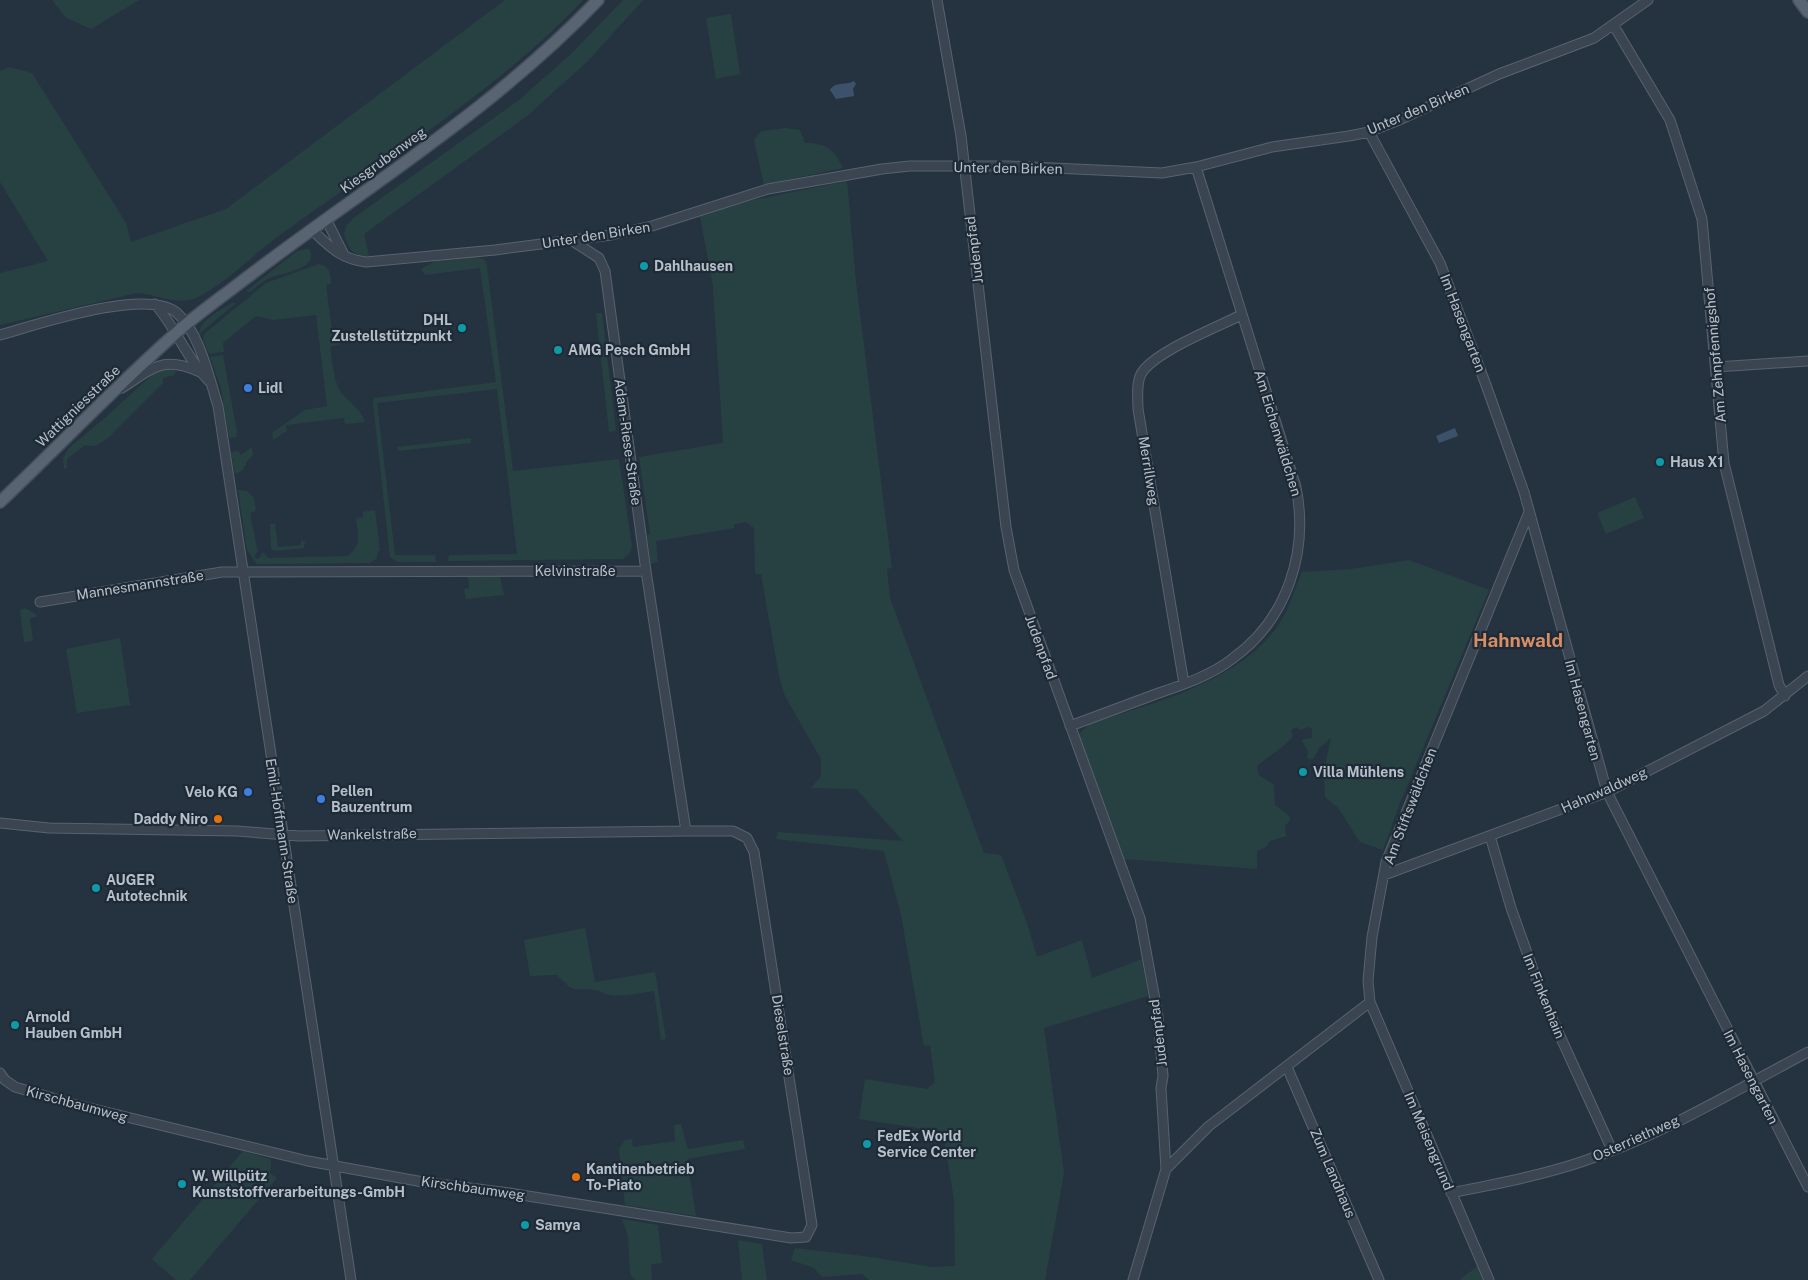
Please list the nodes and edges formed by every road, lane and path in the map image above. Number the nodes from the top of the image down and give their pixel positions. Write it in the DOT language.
graph roads {
  1 [pos="598,0"];
  2 [pos="937,0"];
  3 [pos="1648,0"];
  4 [pos="1799,0"];
  5 [pos="1808,12"];
  6 [pos="1614,26"];
  7 [pos="1369,132"];
  8 [pos="964,167"];
  9 [pos="1196,167"];
  10 [pos="326,219"];
  11 [pos="312,230"];
  12 [pos="571,240"];
  13 [pos="344,255"];
  14 [pos="155,304"];
  15 [pos="1241,315"];
  16 [pos="187,324"];
  17 [pos="176,332"];
  18 [pos="0,335"];
  19 [pos="1808,361"];
  20 [pos="1716,367"];
  21 [pos="200,372"];
  22 [pos="210,383"];
  23 [pos="114,393"];
  24 [pos="0,502"];
  25 [pos="1529,512"];
  26 [pos="241,571"];
  27 [pos="646,571"];
  28 [pos="40,602"];
  29 [pos="1808,676"];
  30 [pos="1184,684"];
  31 [pos="1785,696"];
  32 [pos="1070,726"];
  33 [pos="1607,792"];
  34 [pos="0,823"];
  35 [pos="686,831"];
  36 [pos="281,835"];
  37 [pos="743,835"];
  38 [pos="1490,836"];
  39 [pos="1384,875"];
  40 [pos="1370,1002"];
  41 [pos="1808,1052"];
  42 [pos="1287,1066"];
  43 [pos="1,1074"];
  44 [pos="1752,1081"];
  45 [pos="1612,1150"];
  46 [pos="333,1164"];
  47 [pos="1166,1169"];
  48 [pos="1808,1187"];
  49 [pos="1452,1193"];
  50 [pos="806,1237"];
  51 [pos="351,1280"];
  52 [pos="1133,1280"];
  53 [pos="1379,1280"];
  54 [pos="1489,1280"];
  1 -- 10 [label="main road, Kiesgrubenweg"];
  2 -- 8 [label="street, Judenpfad"];
  3 -- 6 [label="street, Unter den Birken"];
  4 -- 5 [label="main road"];
  6 -- 7 [label="street, Unter den Birken"];
  6 -- 20 [label="street, Am Zehnpfennigshof"];
  7 -- 9 [label="street, Unter den Birken"];
  7 -- 25 [label="street, Im Hasengarten"];
  8 -- 9 [label="street, Unter den Birken"];
  8 -- 12 [label="street, Unter den Birken"];
  8 -- 32 [label="street, Judenpfad"];
  9 -- 15 [label="street, Am Eichenwäldchen"];
  10 -- 11 [label="main road, Kiesgrubenweg"];
  10 -- 13 [label="street"];
  11 -- 13 [label="street, Unter den Birken"];
  11 -- 16 [label="main road, Kiesgrubenweg"];
  12 -- 13 [label="street, Unter den Birken"];
  12 -- 27 [label="street, Adam-Riese-Straße"];
  14 -- 16 [label="street, Emil-Hoffmann-Straße"];
  14 -- 17 [label="street, Emil-Hoffmann-Straße"];
  14 -- 18 [label="street, Emil-Hoffmann-Straße"];
  15 -- 30 [label="street, Am Eichenwäldchen"];
  15 -- 30 [label="street, Merrillweg"];
  16 -- 17 [label="main road, Kiesgrubenweg"];
  16 -- 22 [label="street, Emil-Hoffmann-Straße"];
  17 -- 21 [label="street, Emil-Hoffmann-Straße"];
  17 -- 23 [label="main road, Wattigniesstraße"];
  19 -- 20 [label="street"];
  20 -- 31 [label="street, Am Zehnpfennigshof"];
  21 -- 22 [label="street, Emil-Hoffmann-Straße"];
  21 -- 23 [label="street"];
  22 -- 26 [label="street, Emil-Hoffmann-Straße"];
  23 -- 24 [label="main road, Wattigniesstraße"];
  25 -- 33 [label="street, Im Hasengarten"];
  25 -- 39 [label="street, Am Stiftswäldchen"];
  26 -- 27 [label="street, Kelvinstraße"];
  26 -- 28 [label="street, Mannesmannstraße"];
  26 -- 36 [label="street, Emil-Hoffmann-Straße"];
  27 -- 35 [label="street"];
  29 -- 31 [label="street, Hahnwaldweg"];
  30 -- 32 [label="street, Am Eichenwäldchen"];
  31 -- 33 [label="street, Hahnwaldweg"];
  32 -- 47 [label="street, Judenpfad"];
  33 -- 38 [label="street, Hahnwaldweg"];
  33 -- 44 [label="street, Im Hasengarten"];
  34 -- 36 [label="street, Wankelstraße"];
  35 -- 36 [label="street, Wankelstraße"];
  35 -- 37 [label="street, Wankelstraße"];
  36 -- 46 [label="street, Emil-Hoffmann-Straße"];
  37 -- 50 [label="street, Dieselstraße"];
  38 -- 39 [label="street, Hahnwaldweg"];
  38 -- 45 [label="street, Im Finkenhain"];
  39 -- 40 [label="street, Am Stiftswäldchen"];
  40 -- 42 [label="street"];
  40 -- 49 [label="street, Im Meisengrund"];
  41 -- 44 [label="street, Osterriethweg"];
  42 -- 47 [label="street"];
  42 -- 53 [label="street, Zum Landhaus"];
  43 -- 46 [label="street, Kirschbaumweg"];
  44 -- 45 [label="street, Osterriethweg"];
  44 -- 48 [label="street, Im Hasengarten"];
  45 -- 49 [label="street, Osterriethweg"];
  46 -- 50 [label="street, Kirschbaumweg"];
  46 -- 51 [label="street, Emil-Hoffmann-Straße"];
  47 -- 52 [label="street, Judenpfad"];
  49 -- 54 [label="street, Im Meisengrund"];
}
